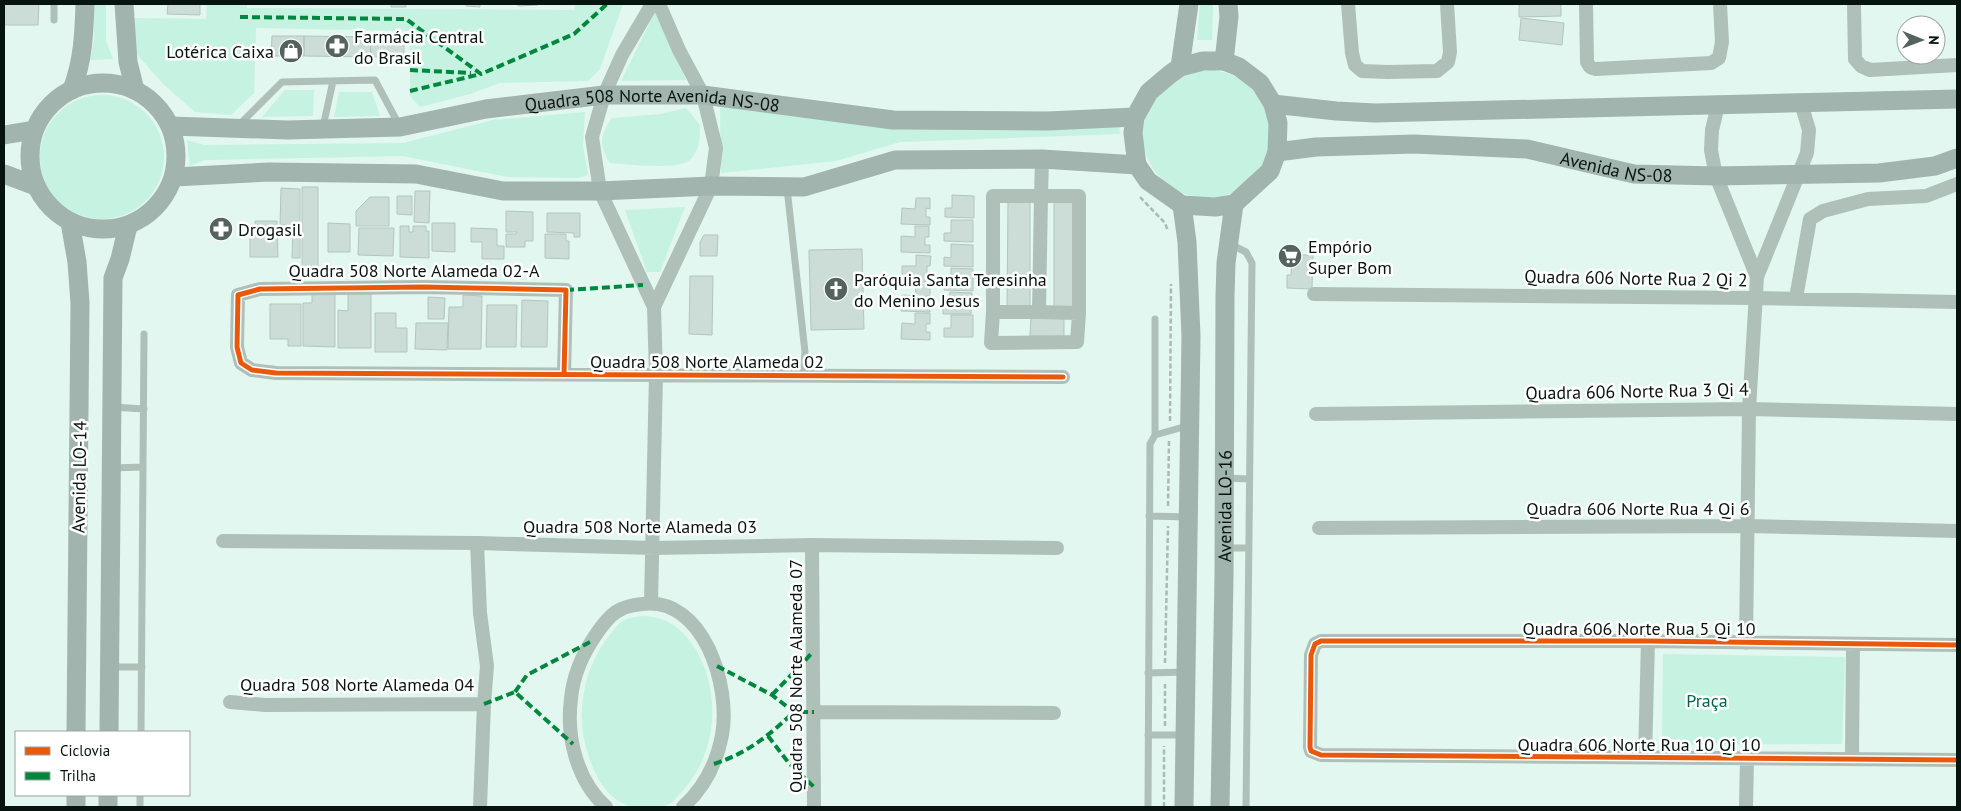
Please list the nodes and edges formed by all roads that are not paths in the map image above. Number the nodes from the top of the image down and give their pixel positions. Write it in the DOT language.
graph roads {
  1 [pos="54,4"];
  2 [pos="85,4"];
  3 [pos="124,4"];
  4 [pos="652,4"];
  5 [pos="659,4"];
  6 [pos="1189,4"];
  7 [pos="1228,4"];
  8 [pos="1348,4"];
  9 [pos="1448,4"];
  10 [pos="1586,4"];
  11 [pos="1720,4"];
  12 [pos="1854,4"];
  13 [pos="54,20"];
  14 [pos="1224,61"];
  15 [pos="1957,65"];
  16 [pos="1180,67"];
  17 [pos="333,81"];
  18 [pos="72,90"];
  19 [pos="135,90"];
  20 [pos="604,95"];
  21 [pos="703,95"];
  22 [pos="1957,99"];
  23 [pos="1801,103"];
  24 [pos="1273,104"];
  25 [pos="1718,105"];
  26 [pos="1135,117"];
  27 [pos="171,126"];
  28 [pos="400,127"];
  29 [pos="236,128"];
  30 [pos="322,129"];
  31 [pos="34,130"];
  32 [pos="4,135"];
  33 [pos="1277,152"];
  34 [pos="1042,158"];
  35 [pos="1957,158"];
  36 [pos="1137,165"];
  37 [pos="4,174"];
  38 [pos="1799,175"];
  39 [pos="1716,176"];
  40 [pos="174,178"];
  41 [pos="1957,184"];
  42 [pos="36,186"];
  43 [pos="711,186"];
  44 [pos="787,187"];
  45 [pos="600,191"];
  46 [pos="1041,196"];
  47 [pos="1234,204"];
  48 [pos="1182,205"];
  49 [pos="70,222"];
  50 [pos="128,226"];
  51 [pos="1228,243"];
  52 [pos="1757,277"];
  53 [pos="1314,294"];
  54 [pos="1755,298"];
  55 [pos="1796,298"];
  56 [pos="1957,302"];
  57 [pos="654,307"];
  58 [pos="993,312"];
  59 [pos="1039,312"];
  60 [pos="1079,313"];
  61 [pos="1155,319"];
  62 [pos="144,334"];
  63 [pos="238,356"];
  64 [pos="564,374"];
  65 [pos="656,374"];
  66 [pos="803,375"];
  67 [pos="1063,377"];
  68 [pos="112,407"];
  69 [pos="1749,408"];
  70 [pos="144,409"];
  71 [pos="1316,414"];
  72 [pos="1957,414"];
  73 [pos="1190,425"];
  74 [pos="1155,435"];
  75 [pos="143,467"];
  76 [pos="112,468"];
  77 [pos="1223,478"];
  78 [pos="1250,479"];
  79 [pos="1149,516"];
  80 [pos="1188,517"];
  81 [pos="1748,526"];
  82 [pos="1319,528"];
  83 [pos="1957,531"];
  84 [pos="223,540"];
  85 [pos="477,543"];
  86 [pos="812,544"];
  87 [pos="654,548"];
  88 [pos="1057,548"];
  89 [pos="1224,548"];
  90 [pos="1249,548"];
  91 [pos="651,603"];
  92 [pos="1648,641"];
  93 [pos="1746,643"];
  94 [pos="1853,645"];
  95 [pos="1957,645"];
  96 [pos="110,667"];
  97 [pos="142,667"];
  98 [pos="1186,672"];
  99 [pos="1148,673"];
  100 [pos="230,702"];
  101 [pos="484,704"];
  102 [pos="814,712"];
  103 [pos="1054,713"];
  104 [pos="76,731"];
  105 [pos="109,731"];
  106 [pos="141,731"];
  107 [pos="1148,735"];
  108 [pos="1185,735"];
  109 [pos="1320,755"];
  110 [pos="1645,757"];
  111 [pos="1747,758"];
  112 [pos="1852,759"];
  113 [pos="1957,760"];
  114 [pos="480,807"];
  115 [pos="606,807"];
  116 [pos="683,807"];
  117 [pos="814,807"];
  118 [pos="1148,807"];
  119 [pos="1184,807"];
  120 [pos="1220,807"];
  121 [pos="1246,807"];
  122 [pos="1746,807"];
  1 -- 13 [label="lane"];
  2 -- 18 [label="street"];
  3 -- 19 [label="street"];
  4 -- 20 [label="street"];
  5 -- 21 [label="street"];
  6 -- 16 [label="street"];
  7 -- 14 [label="street"];
  8 -- 9 [label="street"];
  10 -- 11 [label="street"];
  12 -- 15 [label="street"];
  14 -- 16 [label="street"];
  14 -- 24 [label="street"];
  16 -- 26 [label="street"];
  17 -- 28 [label="lane"];
  17 -- 29 [label="lane"];
  17 -- 30 [label="lane"];
  18 -- 19 [label="street"];
  18 -- 31 [label="street"];
  19 -- 27 [label="street"];
  20 -- 21 [label="street, Quadra 508 Norte Avenida NS-08"];
  20 -- 28 [label="street, Quadra 508 Norte Avenida NS-08"];
  20 -- 45 [label="street"];
  21 -- 26 [label="street, Quadra 508 Norte Avenida NS-08"];
  21 -- 43 [label="street"];
  22 -- 23 [label="street"];
  23 -- 25 [label="street"];
  23 -- 38 [label="street"];
  24 -- 25 [label="street"];
  24 -- 33 [label="street"];
  25 -- 39 [label="street"];
  26 -- 36 [label="street"];
  27 -- 29 [label="street, Quadra 508 Norte Avenida NS-08"];
  27 -- 40 [label="street"];
  28 -- 30 [label="street, Quadra 508 Norte Avenida NS-08"];
  29 -- 30 [label="street, Quadra 508 Norte Avenida NS-08"];
  31 -- 32 [label="street"];
  31 -- 42 [label="street"];
  33 -- 39 [label="street, Avenida NS-08"];
  33 -- 47 [label="street"];
  34 -- 36 [label="street"];
  34 -- 44 [label="street"];
  34 -- 46 [label="street"];
  35 -- 38 [label="street, Avenida NS-08"];
  36 -- 48 [label="street"];
  37 -- 42 [label="street"];
  38 -- 39 [label="street, Avenida NS-08"];
  38 -- 52 [label="street"];
  39 -- 52 [label="street"];
  40 -- 45 [label="street"];
  40 -- 50 [label="street"];
  41 -- 55 [label="street"];
  42 -- 49 [label="street"];
  43 -- 44 [label="street"];
  43 -- 45 [label="street"];
  43 -- 57 [label="street"];
  44 -- 66 [label="lane"];
  45 -- 57 [label="street"];
  46 -- 58 [label="street"];
  46 -- 59 [label="street"];
  46 -- 60 [label="street"];
  47 -- 48 [label="street"];
  47 -- 51 [label="street, Avenida LO-16"];
  48 -- 73 [label="street, Avenida LO-16"];
  49 -- 50 [label="street"];
  49 -- 104 [label="street, Avenida LO-14"];
  50 -- 68 [label="street, Avenida LO-14"];
  51 -- 77 [label="street, Avenida LO-16"];
  51 -- 78 [label="lane"];
  52 -- 54 [label="street"];
  53 -- 54 [label="street, Quadra 606 Norte Rua 2 Qi 2"];
  54 -- 55 [label="street, Quadra 606 Norte Rua 2 Qi 2"];
  54 -- 69 [label="street"];
  55 -- 56 [label="street, Quadra 606 Norte Rua 2 Qi 2"];
  57 -- 65 [label="street"];
  58 -- 59 [label="street"];
  58 -- 60 [label="street"];
  59 -- 60 [label="street"];
  61 -- 74 [label="lane"];
  62 -- 70 [label="lane"];
  63 -- 64 [label="street, Quadra 508 Norte Alameda 02"];
  63 -- 64 [label="street, Quadra 508 Norte Alameda 02-A"];
  64 -- 65 [label="street, Quadra 508 Norte Alameda 02"];
  65 -- 66 [label="street, Quadra 508 Norte Alameda 02"];
  65 -- 87 [label="street"];
  66 -- 67 [label="street, Quadra 508 Norte Alameda 02"];
  68 -- 70 [label="lane"];
  68 -- 76 [label="street, Avenida LO-14"];
  69 -- 71 [label="street, Quadra 606 Norte Rua 3 Qi 4"];
  69 -- 72 [label="street, Quadra 606 Norte Rua 3 Qi 4"];
  69 -- 81 [label="street"];
  70 -- 75 [label="lane"];
  73 -- 74 [label="lane"];
  73 -- 80 [label="street, Avenida LO-16"];
  74 -- 79 [label="lane"];
  75 -- 76 [label="lane"];
  75 -- 97 [label="lane"];
  76 -- 96 [label="street, Avenida LO-14"];
  77 -- 78 [label="lane"];
  77 -- 89 [label="street, Avenida LO-16"];
  78 -- 90 [label="lane"];
  79 -- 80 [label="lane"];
  79 -- 99 [label="lane"];
  80 -- 98 [label="street, Avenida LO-16"];
  81 -- 82 [label="street, Quadra 606 Norte Rua 4 Qi 6"];
  81 -- 83 [label="street, Quadra 606 Norte Rua 4 Qi 6"];
  81 -- 93 [label="street"];
  84 -- 85 [label="street, Quadra 508 Norte Alameda 03"];
  85 -- 87 [label="street, Quadra 508 Norte Alameda 03"];
  85 -- 101 [label="street"];
  86 -- 87 [label="street, Quadra 508 Norte Alameda 03"];
  86 -- 88 [label="street, Quadra 508 Norte Alameda 03"];
  86 -- 102 [label="street, Quadra 508 Norte Alameda 07"];
  87 -- 91 [label="street"];
  89 -- 90 [label="lane"];
  89 -- 120 [label="street, Avenida LO-16"];
  90 -- 121 [label="lane"];
  91 -- 115 [label="street"];
  91 -- 116 [label="street"];
  92 -- 93 [label="street, Quadra 606 Norte Rua 5 Qi 10"];
  92 -- 109 [label="street, Quadra 606 Norte Rua 5 Qi 10"];
  92 -- 110 [label="street"];
  93 -- 94 [label="street, Quadra 606 Norte Rua 5 Qi 10"];
  94 -- 95 [label="street, Quadra 606 Norte Rua 5 Qi 10"];
  94 -- 112 [label="street"];
  96 -- 97 [label="lane"];
  96 -- 105 [label="street, Avenida LO-14"];
  97 -- 106 [label="lane"];
  98 -- 99 [label="lane"];
  98 -- 108 [label="street, Avenida LO-16"];
  99 -- 107 [label="lane"];
  100 -- 101 [label="street, Quadra 508 Norte Alameda 04"];
  101 -- 114 [label="street"];
  102 -- 103 [label="street"];
  102 -- 117 [label="street, Quadra 508 Norte Alameda 07"];
  107 -- 108 [label="lane"];
  107 -- 118 [label="lane"];
  108 -- 119 [label="street, Avenida LO-16"];
  109 -- 110 [label="street, Quadra 606 Norte Rua 10 Qi 10"];
  110 -- 111 [label="street, Quadra 606 Norte Rua 10 Qi 10"];
  111 -- 112 [label="street, Quadra 606 Norte Rua 10 Qi 10"];
  111 -- 122 [label="street"];
  112 -- 113 [label="street, Quadra 606 Norte Rua 10 Qi 10"];
}
